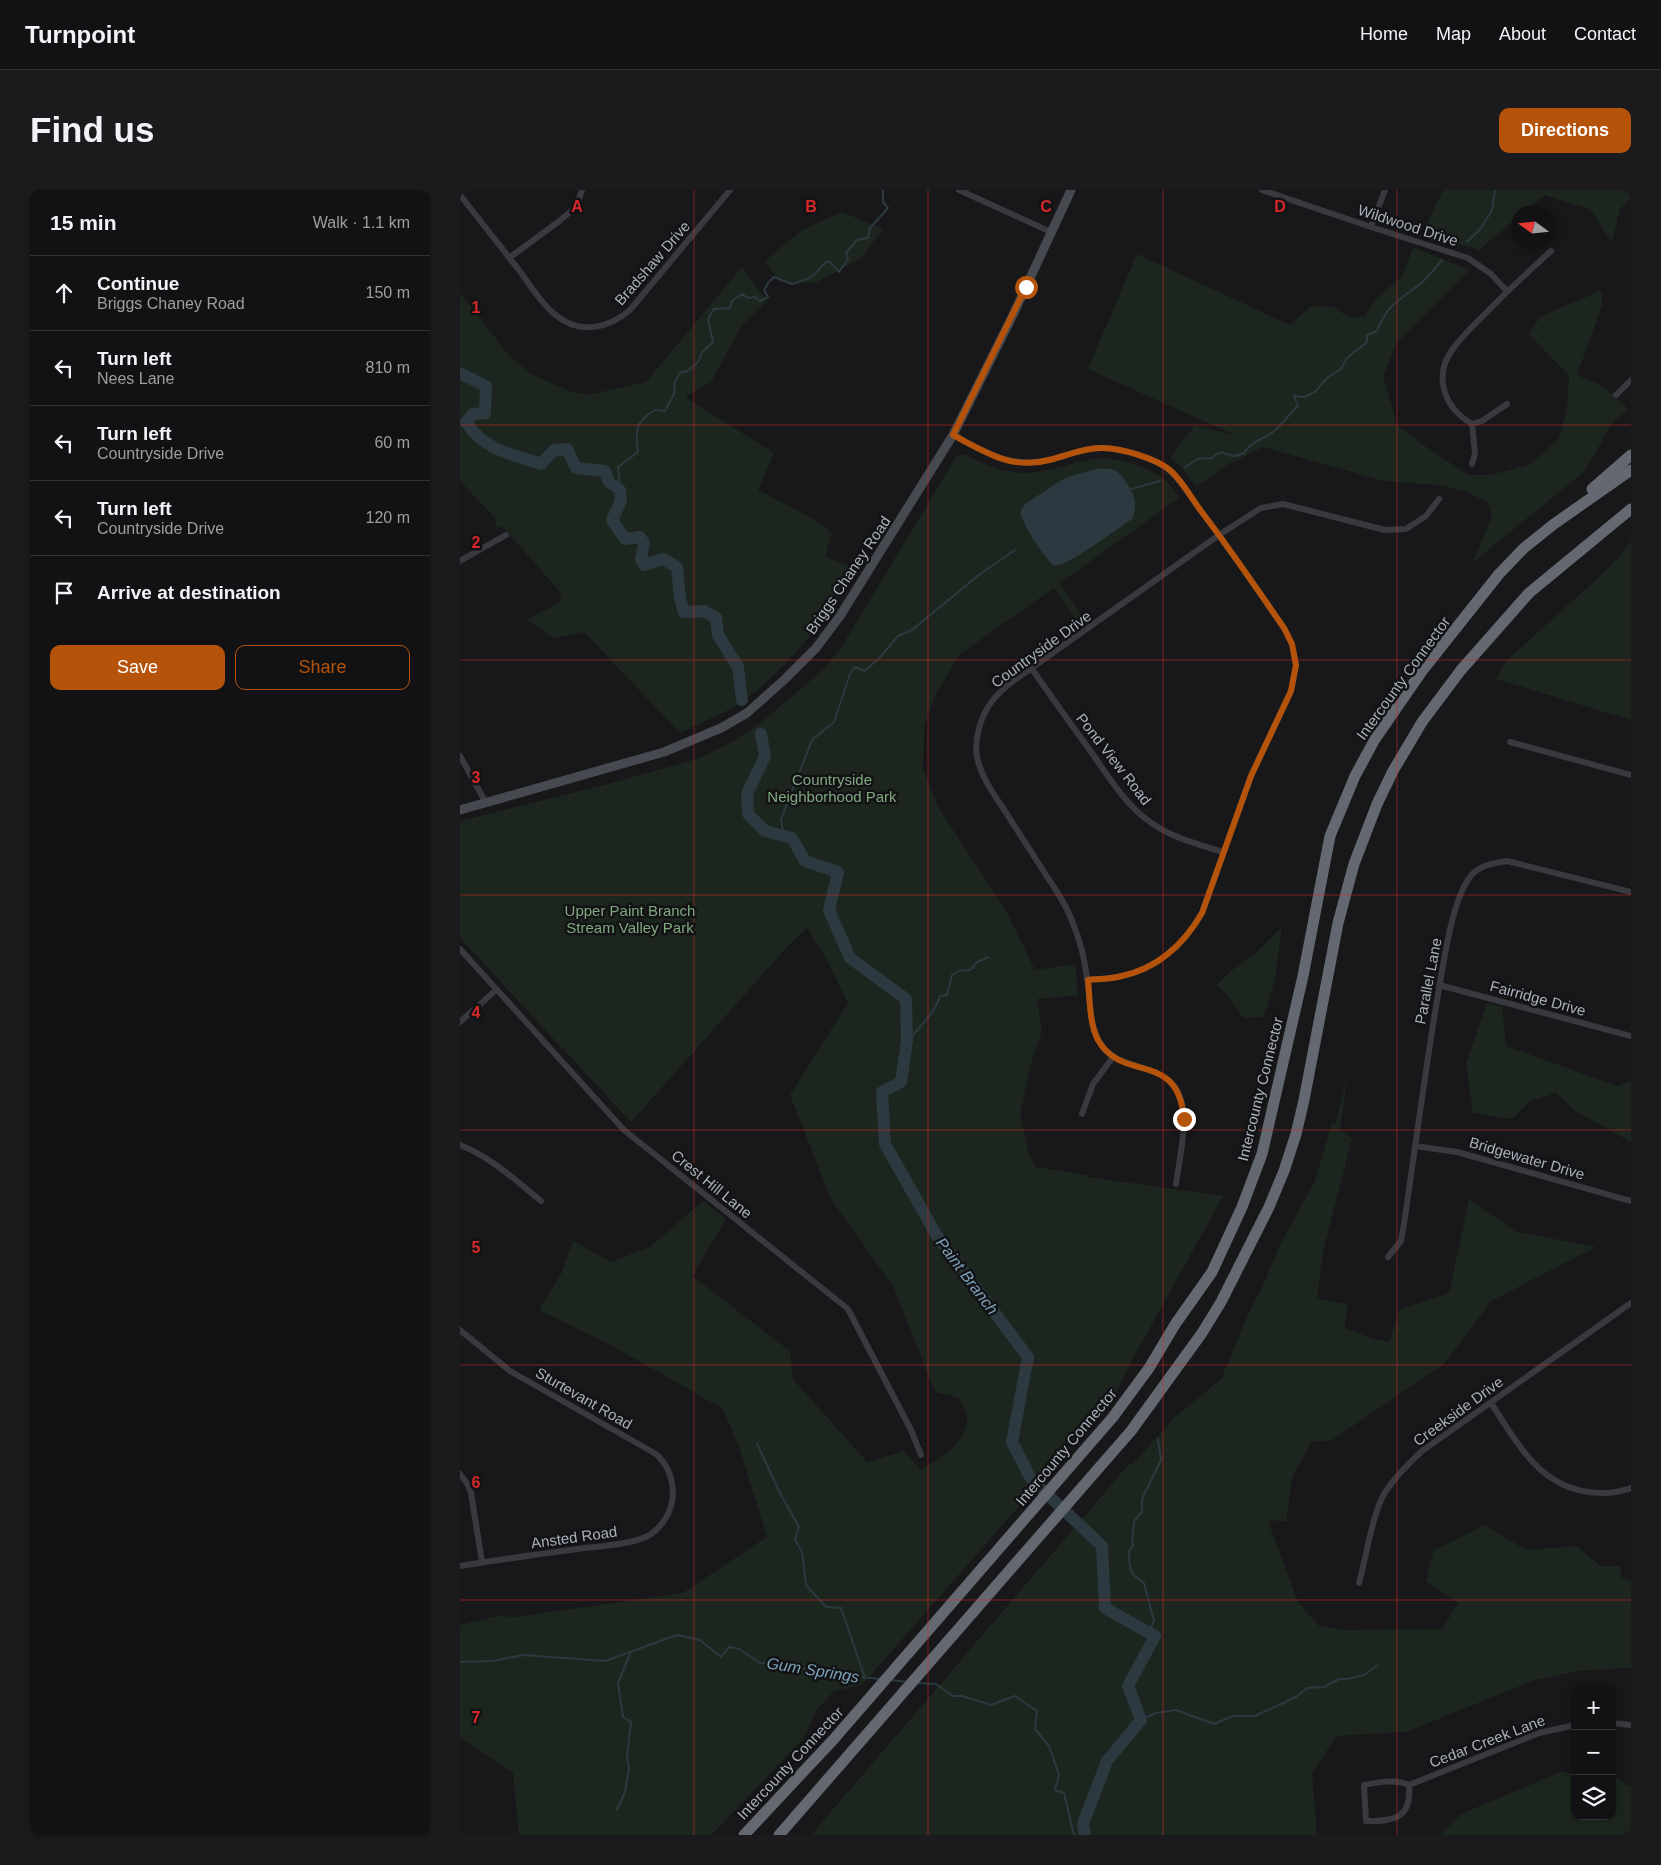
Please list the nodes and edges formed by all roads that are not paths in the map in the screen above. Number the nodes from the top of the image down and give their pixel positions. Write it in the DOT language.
graph roads {
  1 [pos="582,190"];
  2 [pos="730,190"];
  3 [pos="959,190"];
  4 [pos="1071,190"];
  5 [pos="1262,190"];
  6 [pos="1385,190"];
  7 [pos="460,195"];
  8 [pos="1371,227"];
  9 [pos="1051,232"];
  10 [pos="1551,250"];
  11 [pos="510,258"];
  12 [pos="1507,291"];
  13 [pos="1631,380"];
  14 [pos="1616,395"];
  15 [pos="1507,404"];
  16 [pos="1472,424"];
  17 [pos="953,435"];
  18 [pos="1631,455"];
  19 [pos="1472,464"];
  20 [pos="1631,470"];
  21 [pos="1439,499"];
  22 [pos="1631,509"];
  23 [pos="1554,524"];
  24 [pos="506,534"];
  25 [pos="1219,536"];
  26 [pos="460,562"];
  27 [pos="1032,669"];
  28 [pos="1510,742"];
  29 [pos="460,756"];
  30 [pos="1631,775"];
  31 [pos="486,803"];
  32 [pos="460,810"];
  33 [pos="1223,852"];
  34 [pos="1631,892"];
  35 [pos="460,949"];
  36 [pos="1088,980"];
  37 [pos="1439,985"];
  38 [pos="496,990"];
  39 [pos="460,1022"];
  40 [pos="1631,1036"];
  41 [pos="1113,1057"];
  42 [pos="1082,1114"];
  43 [pos="460,1145"];
  44 [pos="1415,1146"];
  45 [pos="1176,1184"];
  46 [pos="541,1201"];
  47 [pos="1631,1201"];
  48 [pos="1388,1256"];
  49 [pos="1631,1303"];
  50 [pos="460,1330"];
  51 [pos="1490,1403"];
  52 [pos="921,1455"];
  53 [pos="460,1474"];
  54 [pos="1631,1488"];
  55 [pos="672,1501"];
  56 [pos="482,1562"];
  57 [pos="460,1566"];
  58 [pos="1359,1583"];
  59 [pos="1616,1724"];
  60 [pos="1571,1725"];
  61 [pos="1631,1725"];
  62 [pos="1409,1785"];
  63 [pos="744,1835"];
  64 [pos="779,1835"];
  1 -- 11 [label="street"];
  2 -- 11 [label="street, Bradshaw Drive"];
  3 -- 9 [label="street"];
  4 -- 9 [label="main road, Briggs Chaney Road"];
  5 -- 8 [label="street, Wildwood Drive"];
  6 -- 8 [label="street"];
  7 -- 11 [label="street, Bradshaw Drive"];
  8 -- 12 [label="street, Wildwood Drive"];
  9 -- 17 [label="main road, Briggs Chaney Road"];
  10 -- 12 [label="street"];
  12 -- 16 [label="street"];
  13 -- 14 [label="street"];
  15 -- 16 [label="street"];
  16 -- 19 [label="street"];
  17 -- 25 [label="street"];
  17 -- 31 [label="main road, Briggs Chaney Road"];
  18 -- 23 [label="highway"];
  20 -- 23 [label="highway, Intercounty Connector"];
  21 -- 25 [label="street, Countryside Drive"];
  22 -- 64 [label="highway"];
  23 -- 63 [label="highway, Intercounty Connector"];
  24 -- 26 [label="street"];
  25 -- 27 [label="street, Countryside Drive"];
  25 -- 33 [label="street"];
  27 -- 33 [label="street, Pond View Road"];
  27 -- 36 [label="street, Countryside Drive"];
  28 -- 30 [label="street"];
  29 -- 31 [label="street"];
  31 -- 32 [label="main road, Briggs Chaney Road"];
  33 -- 36 [label="street"];
  34 -- 37 [label="street, Parallel Lane"];
  35 -- 38 [label="street, Crest Hill Lane"];
  36 -- 41 [label="street, Countryside Drive"];
  37 -- 40 [label="street, Fairridge Drive"];
  37 -- 44 [label="street, Parallel Lane"];
  38 -- 39 [label="street"];
  38 -- 52 [label="street, Crest Hill Lane"];
  41 -- 42 [label="street"];
  41 -- 45 [label="street"];
  43 -- 46 [label="street"];
  44 -- 47 [label="street, Bridgewater Drive"];
  44 -- 48 [label="street, Parallel Lane"];
  49 -- 51 [label="street, Creekside Drive"];
  50 -- 55 [label="street, Sturtevant Road"];
  51 -- 54 [label="street"];
  51 -- 58 [label="street, Creekside Drive"];
  53 -- 56 [label="street"];
  55 -- 56 [label="street, Ansted Road"];
  56 -- 57 [label="street, Ansted Road"];
  59 -- 61 [label="street"];
  60 -- 62 [label="street, Cedar Creek Lane"];
  62 -- 62 [label="street, Cedar Creek Lane"];
}
